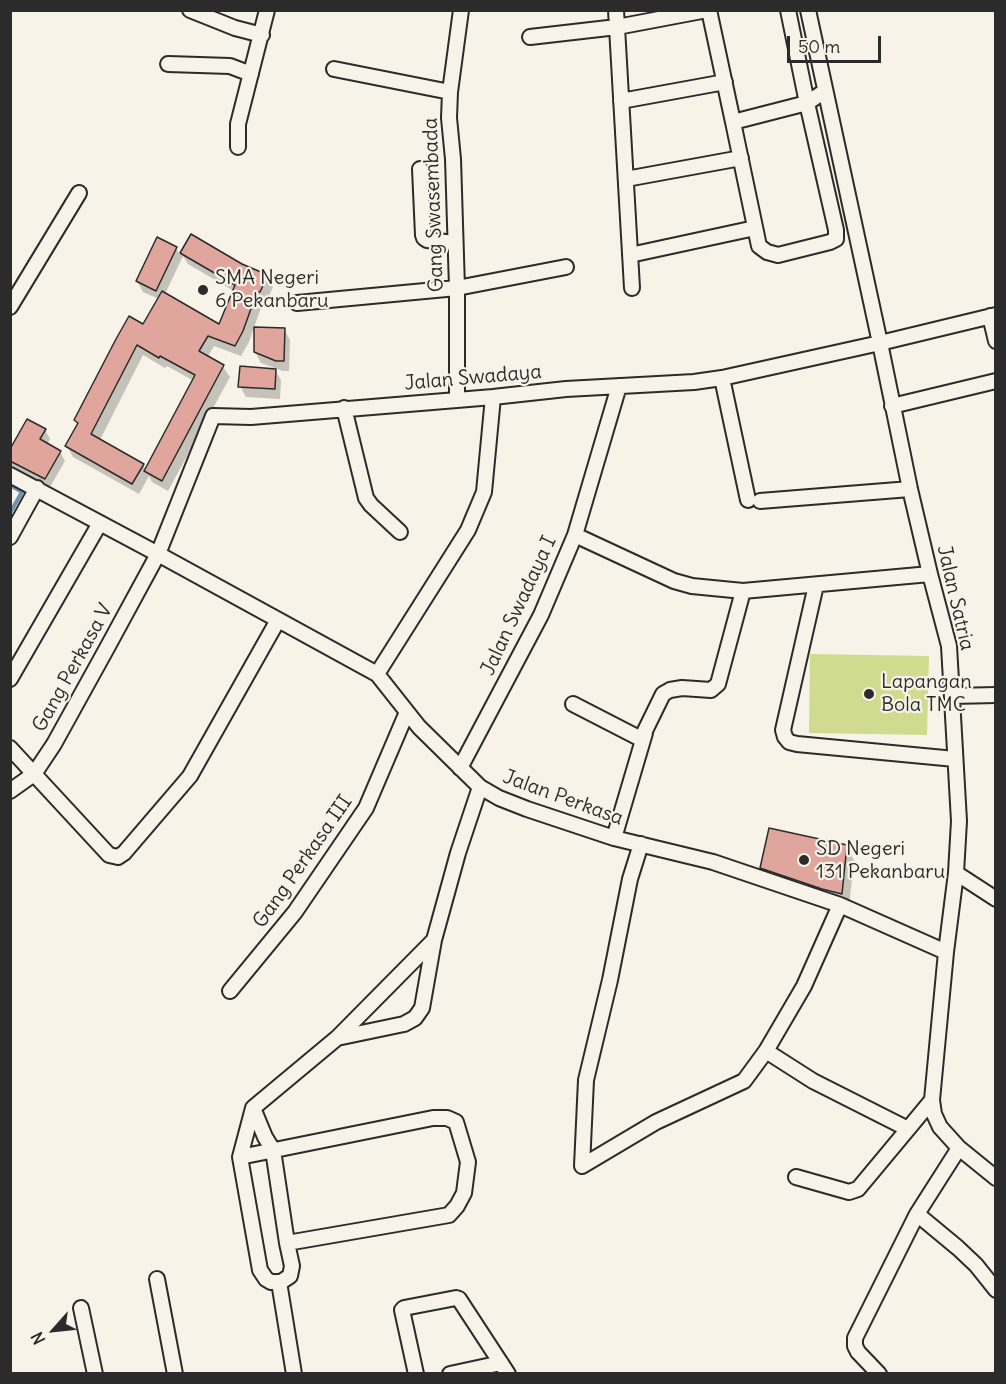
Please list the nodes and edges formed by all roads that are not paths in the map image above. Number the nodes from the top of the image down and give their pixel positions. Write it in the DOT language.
graph roads {
  1 [pos="190,10"];
  2 [pos="267,10"];
  3 [pos="461,10"];
  4 [pos="616,10"];
  5 [pos="708,10"];
  6 [pos="788,10"];
  7 [pos="808,10"];
  8 [pos="617,27"];
  9 [pos="262,35"];
  10 [pos="530,37"];
  11 [pos="168,64"];
  12 [pos="334,69"];
  13 [pos="251,74"];
  14 [pos="725,82"];
  15 [pos="825,91"];
  16 [pos="450,92"];
  17 [pos="621,101"];
  18 [pos="807,103"];
  19 [pos="733,122"];
  20 [pos="238,147"];
  21 [pos="741,158"];
  22 [pos="420,169"];
  23 [pos="626,179"];
  24 [pos="79,193"];
  25 [pos="755,228"];
  26 [pos="455,243"];
  27 [pos="630,255"];
  28 [pos="566,267"];
  29 [pos="16,284"];
  30 [pos="457,288"];
  31 [pos="632,288"];
  32 [pos="297,303"];
  33 [pos="10,307"];
  34 [pos="993,316"];
  35 [pos="996,341"];
  36 [pos="880,344"];
  37 [pos="722,378"];
  38 [pos="996,381"];
  39 [pos="619,386"];
  40 [pos="493,397"];
  41 [pos="458,399"];
  42 [pos="892,406"];
  43 [pos="344,408"];
  44 [pos="10,475"];
  45 [pos="37,489"];
  46 [pos="910,489"];
  47 [pos="100,523"];
  48 [pos="400,532"];
  49 [pos="575,535"];
  50 [pos="10,537"];
  51 [pos="158,554"];
  52 [pos="930,574"];
  53 [pos="816,585"];
  54 [pos="743,591"];
  55 [pos="278,620"];
  56 [pos="377,674"];
  57 [pos="10,679"];
  58 [pos="996,695"];
  59 [pos="952,696"];
  60 [pos="573,704"];
  61 [pos="407,712"];
  62 [pos="645,733"];
  63 [pos="10,748"];
  64 [pos="955,759"];
  65 [pos="460,768"];
  66 [pos="34,774"];
  67 [pos="480,787"];
  68 [pos="10,792"];
  69 [pos="614,838"];
  70 [pos="641,844"];
  71 [pos="956,873"];
  72 [pos="996,899"];
  73 [pos="840,905"];
  74 [pos="434,940"];
  75 [pos="946,952"];
  76 [pos="230,991"];
  77 [pos="337,1038"];
  78 [pos="766,1051"];
  79 [pos="932,1100"];
  80 [pos="253,1108"];
  81 [pos="908,1129"];
  82 [pos="959,1148"];
  83 [pos="273,1150"];
  84 [pos="240,1157"];
  85 [pos="796,1177"];
  86 [pos="996,1178"];
  87 [pos="917,1214"];
  88 [pos="287,1243"];
  89 [pos="157,1279"];
  90 [pos="279,1282"];
  91 [pos="996,1290"];
  92 [pos="81,1308"];
  93 [pos="504,1368"];
  94 [pos="95,1374"];
  95 [pos="175,1374"];
  96 [pos="294,1374"];
  97 [pos="416,1374"];
  98 [pos="450,1374"];
  99 [pos="879,1374"];
  1 -- 9 [label="street"];
  2 -- 9 [label="street"];
  3 -- 16 [label="street, Gang Swasembada"];
  4 -- 8 [label="street"];
  5 -- 8 [label="street"];
  5 -- 14 [label="street"];
  6 -- 18 [label="street"];
  7 -- 15 [label="street, Jalan Satria"];
  8 -- 10 [label="street"];
  8 -- 17 [label="street"];
  9 -- 13 [label="street"];
  11 -- 13 [label="street"];
  12 -- 16 [label="street"];
  13 -- 20 [label="street"];
  14 -- 17 [label="street"];
  14 -- 19 [label="street"];
  15 -- 18 [label="street"];
  15 -- 36 [label="street, Jalan Satria"];
  16 -- 26 [label="street, Gang Swasembada"];
  17 -- 23 [label="street"];
  18 -- 19 [label="street"];
  18 -- 25 [label="street"];
  19 -- 21 [label="street"];
  21 -- 23 [label="street"];
  21 -- 25 [label="street"];
  22 -- 26 [label="street"];
  23 -- 27 [label="street"];
  24 -- 29 [label="street"];
  25 -- 27 [label="street"];
  26 -- 30 [label="street, Gang Swasembada"];
  27 -- 31 [label="street"];
  28 -- 30 [label="street"];
  29 -- 33 [label="street"];
  30 -- 32 [label="street"];
  30 -- 41 [label="street, Gang Swasembada"];
  34 -- 35 [label="street"];
  34 -- 36 [label="street, Jalan Swadaya"];
  36 -- 37 [label="street, Jalan Swadaya"];
  36 -- 42 [label="street, Jalan Satria"];
  37 -- 39 [label="street, Jalan Swadaya"];
  37 -- 46 [label="street"];
  38 -- 42 [label="street"];
  39 -- 40 [label="street, Jalan Swadaya"];
  39 -- 49 [label="street, Jalan Swadaya I"];
  40 -- 41 [label="street, Jalan Swadaya"];
  40 -- 56 [label="street"];
  41 -- 43 [label="street, Jalan Swadaya"];
  42 -- 46 [label="street, Jalan Satria"];
  43 -- 48 [label="street"];
  43 -- 51 [label="street, Jalan Swadaya"];
  44 -- 45 [label="street, Jalan Perkasa"];
  45 -- 47 [label="street, Jalan Perkasa"];
  45 -- 50 [label="street"];
  46 -- 52 [label="street, Jalan Satria"];
  47 -- 51 [label="street, Jalan Perkasa"];
  47 -- 57 [label="street"];
  49 -- 54 [label="street"];
  49 -- 65 [label="street, Jalan Swadaya I"];
  51 -- 55 [label="street, Jalan Perkasa"];
  51 -- 66 [label="street, Gang Perkasa V"];
  52 -- 53 [label="street"];
  52 -- 59 [label="street, Jalan Satria"];
  53 -- 54 [label="street"];
  53 -- 64 [label="street"];
  54 -- 62 [label="street"];
  55 -- 56 [label="street, Jalan Perkasa"];
  55 -- 66 [label="street"];
  56 -- 61 [label="street, Jalan Perkasa"];
  58 -- 59 [label="street"];
  59 -- 64 [label="street, Jalan Satria"];
  60 -- 62 [label="street"];
  61 -- 65 [label="street, Jalan Perkasa"];
  61 -- 76 [label="street, Gang Perkasa III"];
  62 -- 69 [label="street"];
  63 -- 66 [label="street"];
  64 -- 71 [label="street, Jalan Satria"];
  65 -- 67 [label="street, Jalan Perkasa"];
  66 -- 68 [label="street, Gang Perkasa V"];
  67 -- 69 [label="street, Jalan Perkasa"];
  67 -- 74 [label="street"];
  69 -- 70 [label="street, Jalan Perkasa"];
  70 -- 73 [label="street, Jalan Perkasa"];
  70 -- 78 [label="street"];
  71 -- 72 [label="street"];
  71 -- 75 [label="street, Jalan Satria"];
  73 -- 75 [label="street, Jalan Perkasa"];
  73 -- 78 [label="street"];
  74 -- 77 [label="street"];
  74 -- 77 [label="street"];
  75 -- 79 [label="street, Jalan Satria"];
  77 -- 80 [label="street"];
  78 -- 81 [label="street"];
  79 -- 81 [label="street"];
  79 -- 82 [label="street, Jalan Satria"];
  80 -- 83 [label="street"];
  80 -- 84 [label="street"];
  81 -- 85 [label="street"];
  82 -- 86 [label="street, Jalan Satria"];
  82 -- 87 [label="street"];
  83 -- 84 [label="street"];
  83 -- 88 [label="street"];
  83 -- 88 [label="street"];
  84 -- 90 [label="street"];
  87 -- 91 [label="street"];
  87 -- 99 [label="street"];
  88 -- 90 [label="street"];
  89 -- 95 [label="street"];
  90 -- 96 [label="street"];
  92 -- 94 [label="street"];
  93 -- 97 [label="street"];
  93 -- 98 [label="street"];
}
